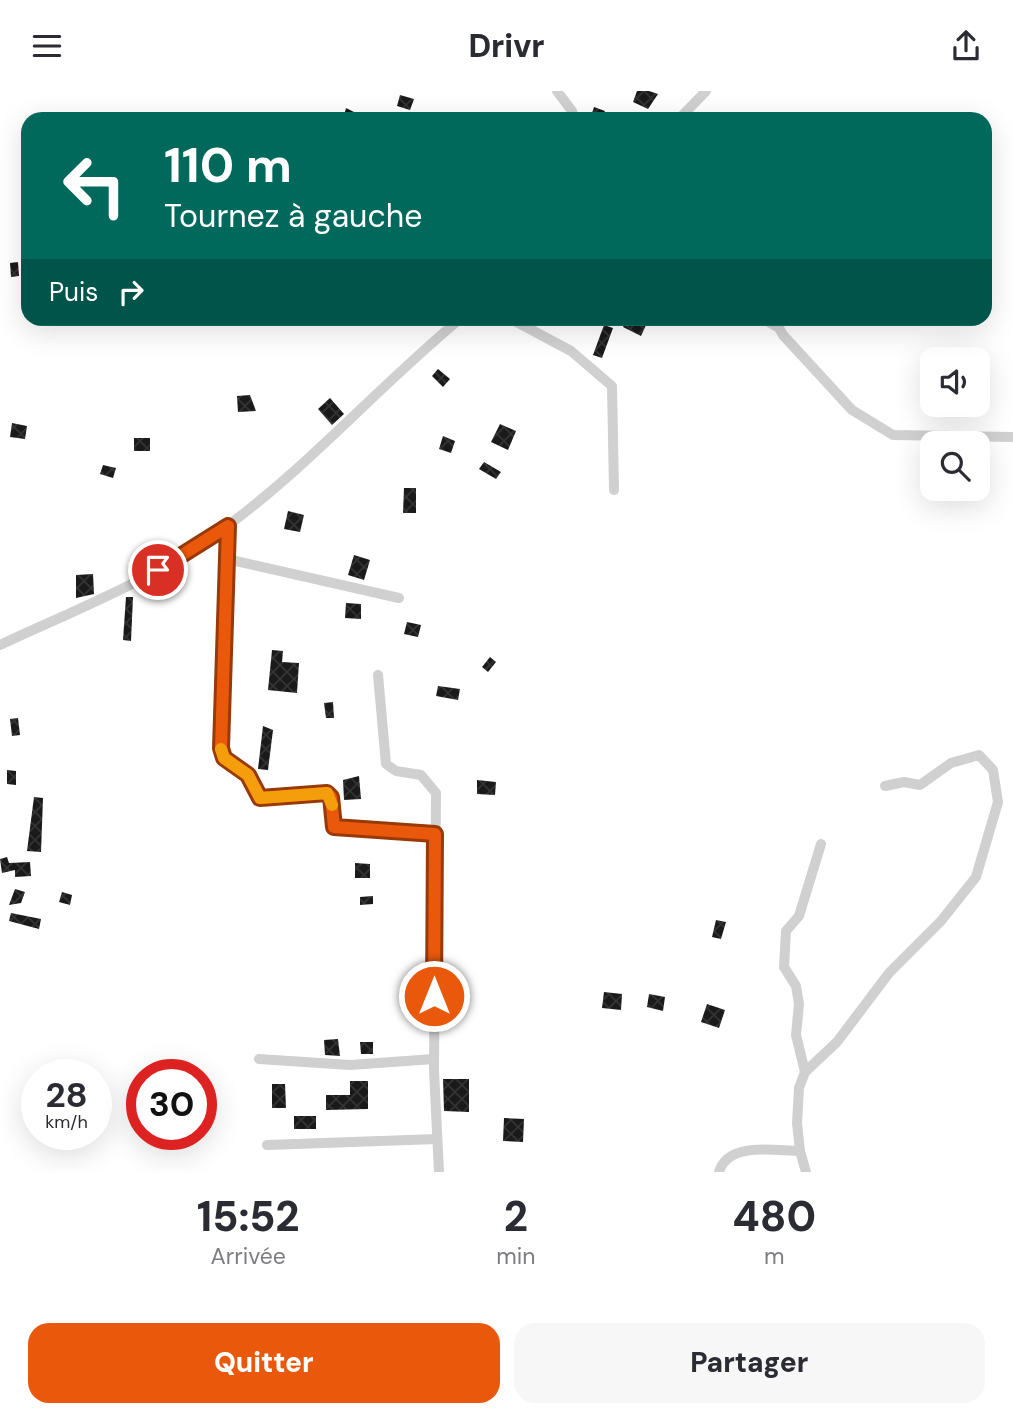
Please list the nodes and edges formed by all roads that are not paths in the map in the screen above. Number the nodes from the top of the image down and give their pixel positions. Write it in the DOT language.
graph roads {
  1 [pos="557,91"];
  2 [pos="706,91"];
  3 [pos="572,112"];
  4 [pos="686,112"];
  5 [pos="452,326"];
  6 [pos="523,326"];
  7 [pos="776,326"];
  8 [pos="1013,437"];
  9 [pos="614,490"];
  10 [pos="228,526"];
  11 [pos="227,559"];
  12 [pos="399,598"];
  13 [pos="0,645"];
  14 [pos="378,675"];
  15 [pos="884,786"];
  16 [pos="435,834"];
  17 [pos="821,845"];
  18 [pos="259,1059"];
  19 [pos="434,1059"];
  20 [pos="806,1072"];
  21 [pos="437,1139"];
  22 [pos="267,1145"];
  23 [pos="800,1151"];
  24 [pos="439,1172"];
  25 [pos="719,1172"];
  26 [pos="806,1172"];
  1 -- 3 [label="street"];
  2 -- 4 [label="street"];
  5 -- 10 [label="street"];
  6 -- 9 [label="street"];
  7 -- 8 [label="street"];
  10 -- 11 [label="street"];
  10 -- 13 [label="street"];
  11 -- 12 [label="street"];
  11 -- 16 [label="street"];
  14 -- 16 [label="street"];
  15 -- 20 [label="street"];
  16 -- 19 [label="street"];
  17 -- 20 [label="street"];
  18 -- 19 [label="street"];
  19 -- 21 [label="street"];
  20 -- 23 [label="street"];
  21 -- 22 [label="street"];
  21 -- 24 [label="street"];
  23 -- 25 [label="street"];
  23 -- 26 [label="street"];
}
